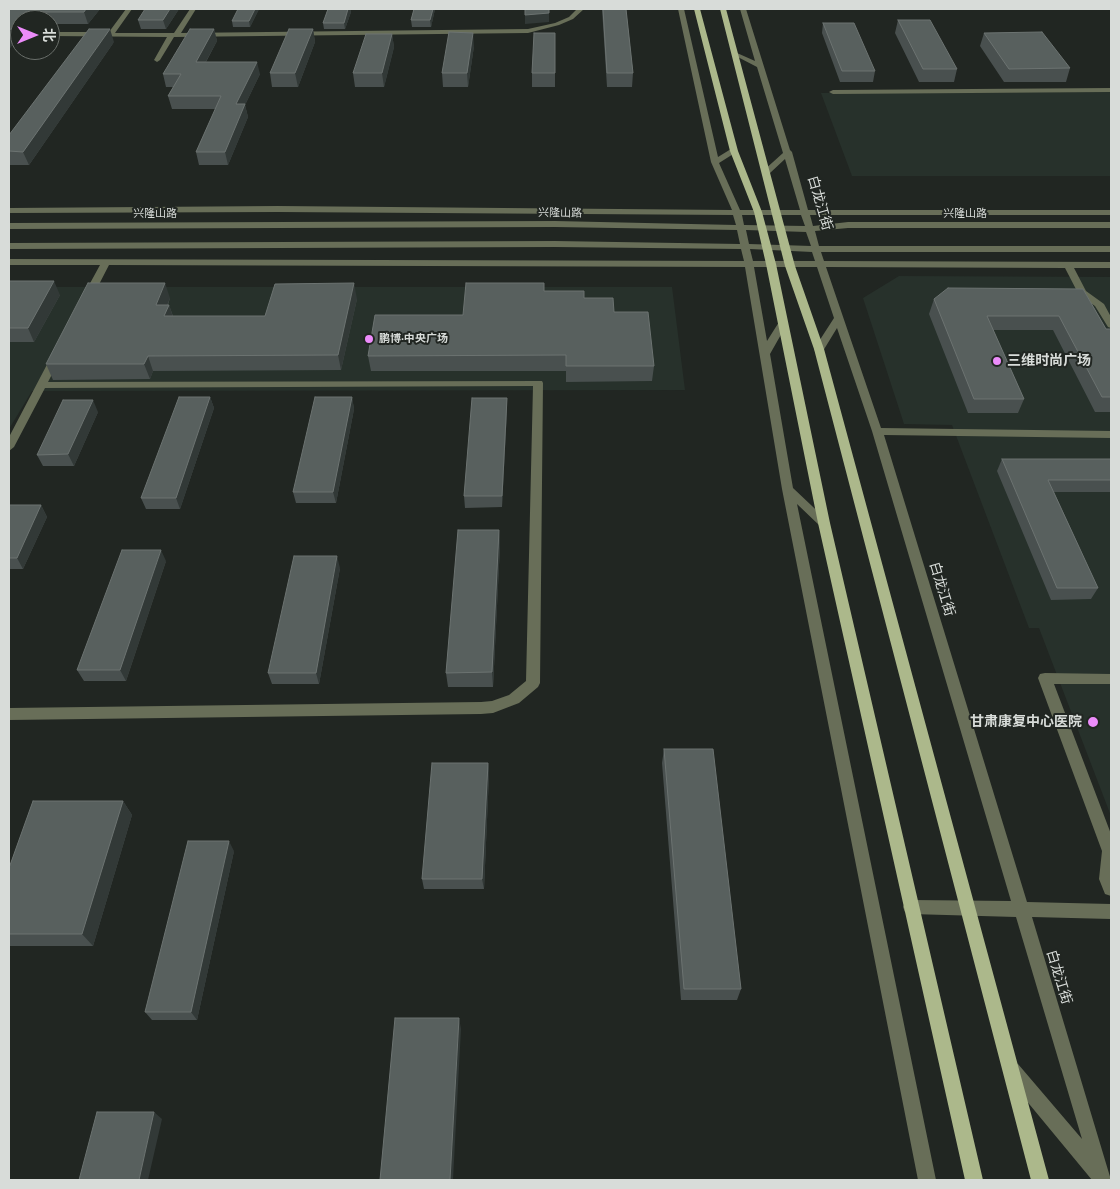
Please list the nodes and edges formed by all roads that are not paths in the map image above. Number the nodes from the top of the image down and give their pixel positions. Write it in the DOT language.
graph roads {
  1 [pos="129,9"];
  2 [pos="193,9"];
  3 [pos="581,9"];
  4 [pos="681,9"];
  5 [pos="697,9"];
  6 [pos="723,9"];
  7 [pos="743,9"];
  8 [pos="60,34"];
  9 [pos="112,34"];
  10 [pos="174,35"];
  11 [pos="735,54"];
  12 [pos="157,60"];
  13 [pos="761,66"];
  14 [pos="1111,90"];
  15 [pos="833,92"];
  16 [pos="734,151"];
  17 [pos="788,152"];
  18 [pos="715,162"];
  19 [pos="767,171"];
  20 [pos="9,211"];
  21 [pos="737,212"];
  22 [pos="758,212"];
  23 [pos="805,212"];
  24 [pos="1111,212"];
  25 [pos="776,213"];
  26 [pos="1111,225"];
  27 [pos="9,226"];
  28 [pos="740,227"];
  29 [pos="762,227"];
  30 [pos="780,229"];
  31 [pos="810,229"];
  32 [pos="9,246"];
  33 [pos="745,247"];
  34 [pos="767,247"];
  35 [pos="785,249"];
  36 [pos="816,249"];
  37 [pos="1111,249"];
  38 [pos="9,262"];
  39 [pos="106,262"];
  40 [pos="749,264"];
  41 [pos="771,264"];
  42 [pos="1068,265"];
  43 [pos="1111,265"];
  44 [pos="790,266"];
  45 [pos="821,266"];
  46 [pos="83,306"];
  47 [pos="839,318"];
  48 [pos="782,324"];
  49 [pos="1111,325"];
  50 [pos="64,342"];
  51 [pos="818,349"];
  52 [pos="765,354"];
  53 [pos="41,385"];
  54 [pos="877,431"];
  55 [pos="1111,434"];
  56 [pos="9,447"];
  57 [pos="788,489"];
  58 [pos="824,523"];
  59 [pos="1111,678"];
  60 [pos="9,714"];
  61 [pos="1111,889"];
  62 [pos="911,907"];
  63 [pos="968,908"];
  64 [pos="1021,909"];
  65 [pos="1111,910"];
  66 [pos="1010,1067"];
  67 [pos="1103,1179"];
  68 [pos="927,1180"];
  69 [pos="974,1180"];
  70 [pos="1040,1180"];
  1 -- 9 [label="street"];
  2 -- 10 [label="street"];
  3 -- 10 [label="street"];
  4 -- 18 [label="street"];
  5 -- 16 [label="main road"];
  6 -- 11 [label="main road"];
  7 -- 13 [label="street, 白龙江街"];
  8 -- 9 [label="street"];
  9 -- 10 [label="street"];
  10 -- 12 [label="street"];
  11 -- 13 [label="street"];
  11 -- 19 [label="main road"];
  13 -- 17 [label="street, 白龙江街"];
  14 -- 15 [label="street"];
  16 -- 18 [label="street"];
  16 -- 22 [label="main road"];
  17 -- 19 [label="street"];
  17 -- 23 [label="street, 白龙江街"];
  18 -- 21 [label="street"];
  19 -- 25 [label="main road"];
  20 -- 21 [label="street"];
  21 -- 22 [label="street"];
  21 -- 28 [label="street"];
  22 -- 25 [label="street"];
  22 -- 29 [label="main road"];
  23 -- 24 [label="street"];
  23 -- 25 [label="street"];
  23 -- 31 [label="street, 白龙江街"];
  25 -- 30 [label="main road"];
  26 -- 31 [label="street, 兴隆山路"];
  27 -- 28 [label="street, 兴隆山路"];
  28 -- 29 [label="street, 兴隆山路"];
  28 -- 33 [label="street"];
  29 -- 30 [label="street, 兴隆山路"];
  29 -- 34 [label="main road"];
  30 -- 31 [label="street, 兴隆山路"];
  30 -- 35 [label="main road"];
  31 -- 36 [label="street, 白龙江街"];
  32 -- 33 [label="street"];
  33 -- 34 [label="street"];
  33 -- 40 [label="street"];
  34 -- 35 [label="street"];
  34 -- 41 [label="main road"];
  35 -- 36 [label="street"];
  35 -- 44 [label="main road"];
  36 -- 37 [label="street"];
  36 -- 45 [label="street, 白龙江街"];
  38 -- 39 [label="street"];
  39 -- 40 [label="street"];
  39 -- 46 [label="street"];
  40 -- 41 [label="street"];
  40 -- 52 [label="street"];
  41 -- 44 [label="street"];
  41 -- 48 [label="main road"];
  42 -- 43 [label="street"];
  42 -- 45 [label="street"];
  42 -- 49 [label="street"];
  44 -- 45 [label="street"];
  44 -- 51 [label="main road"];
  45 -- 47 [label="street, 白龙江街"];
  47 -- 51 [label="street"];
  47 -- 54 [label="street, 白龙江街"];
  48 -- 52 [label="street"];
  48 -- 58 [label="main road"];
  50 -- 53 [label="street"];
  51 -- 63 [label="main road"];
  52 -- 57 [label="street"];
  53 -- 56 [label="street"];
  53 -- 60 [label="street"];
  54 -- 55 [label="street"];
  54 -- 64 [label="street, 白龙江街"];
  57 -- 58 [label="street"];
  57 -- 68 [label="street"];
  58 -- 62 [label="main road"];
  59 -- 61 [label="street"];
  62 -- 63 [label="street"];
  62 -- 69 [label="main road"];
  63 -- 64 [label="street"];
  63 -- 66 [label="main road"];
  64 -- 65 [label="street"];
  64 -- 67 [label="street, 白龙江街"];
  66 -- 67 [label="street"];
  66 -- 70 [label="main road"];
}
